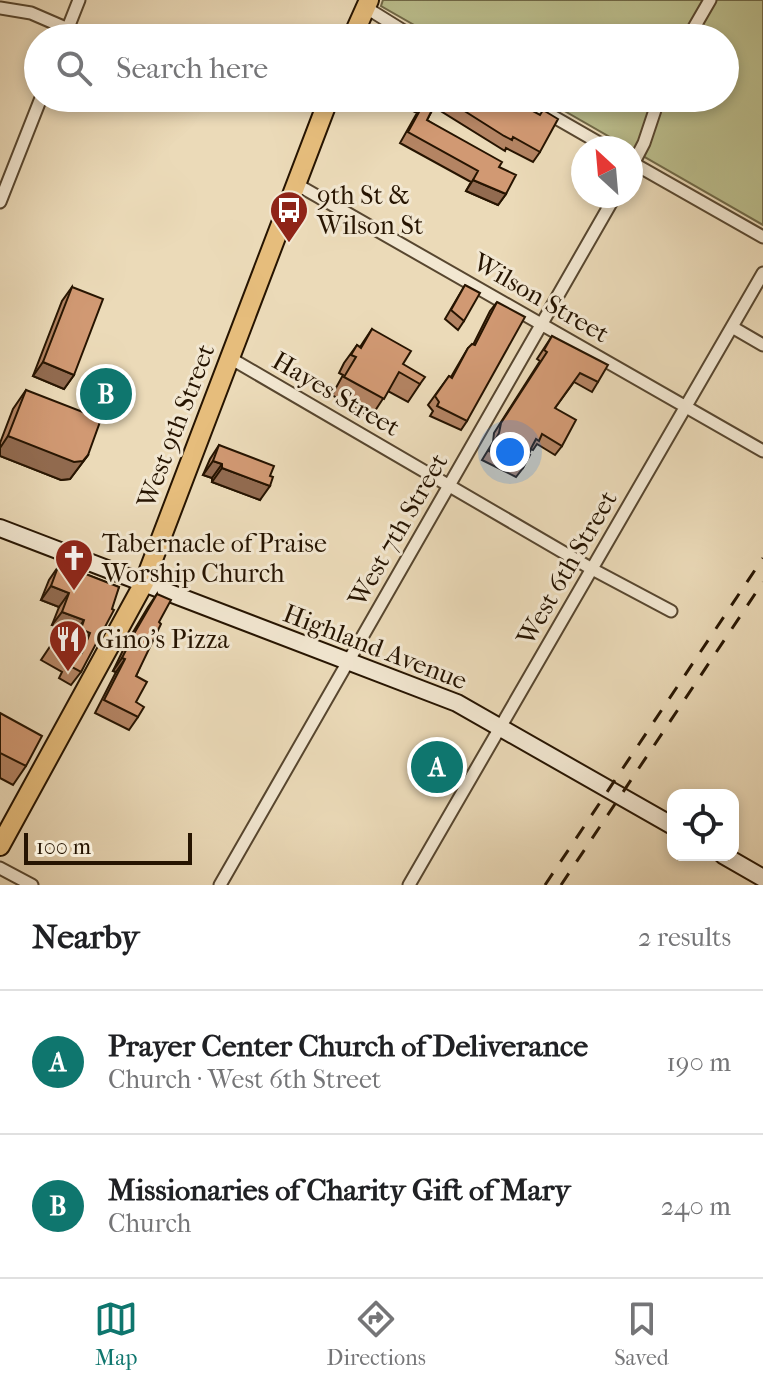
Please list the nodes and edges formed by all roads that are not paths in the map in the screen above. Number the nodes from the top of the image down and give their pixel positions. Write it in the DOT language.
graph roads {
  1 [pos="79,0"];
  2 [pos="710,0"];
  3 [pos="367,4"];
  4 [pos="0,8"];
  5 [pos="49,24"];
  6 [pos="70,24"];
  7 [pos="358,24"];
  8 [pos="395,24"];
  9 [pos="696,24"];
  10 [pos="35,112"];
  11 [pos="324,112"];
  12 [pos="545,112"];
  13 [pos="654,112"];
  14 [pos="587,136"];
  15 [pos="643,145"];
  16 [pos="643,170"];
  17 [pos="296,184"];
  18 [pos="0,202"];
  19 [pos="608,208"];
  20 [pos="763,237"];
  21 [pos="763,273"];
  22 [pos="541,324"];
  23 [pos="732,327"];
  24 [pos="763,345"];
  25 [pos="230,358"];
  26 [pos="686,407"];
  27 [pos="763,451"];
  28 [pos="449,485"];
  29 [pos="0,528"];
  30 [pos="592,569"];
  31 [pos="144,583"];
  32 [pos="671,611"];
  33 [pos="348,662"];
  34 [pos="500,727"];
  35 [pos="667,823"];
  36 [pos="0,846"];
  37 [pos="733,861"];
  38 [pos="0,868"];
  39 [pos="763,878"];
  40 [pos="32,885"];
  41 [pos="220,885"];
  42 [pos="409,885"];
  1 -- 6 [label="street"];
  2 -- 9 [label="street"];
  3 -- 7 [label="main road"];
  3 -- 8 [label="street"];
  4 -- 5 [label="street"];
  10 -- 18 [label="street"];
  11 -- 17 [label="main road, West 9th Street"];
  12 -- 14 [label="street"];
  13 -- 15 [label="street"];
  16 -- 20 [label="street"];
  17 -- 22 [label="street, Wilson Street"];
  17 -- 25 [label="main road, West 9th Street"];
  19 -- 22 [label="street, West 7th Street"];
  21 -- 23 [label="street, West 6th Street"];
  22 -- 26 [label="street, Wilson Street"];
  22 -- 28 [label="street, West 7th Street"];
  23 -- 24 [label="street"];
  23 -- 26 [label="street, West 6th Street"];
  25 -- 28 [label="street, Hayes Street"];
  25 -- 31 [label="main road, West 9th Street"];
  26 -- 27 [label="street, Wilson Street"];
  26 -- 30 [label="street, West 6th Street"];
  28 -- 30 [label="street, Hayes Street"];
  28 -- 33 [label="street, West 7th Street"];
  29 -- 31 [label="main road, Highland Avenue"];
  30 -- 32 [label="street, Hayes Street"];
  30 -- 34 [label="street, West 6th Street"];
  31 -- 33 [label="main road, Highland Avenue"];
  31 -- 36 [label="main road, West 9th Street"];
  33 -- 34 [label="main road, Highland Avenue"];
  33 -- 41 [label="street, West 7th Street"];
  34 -- 35 [label="main road, Highland Avenue"];
  34 -- 42 [label="street, West 6th Street"];
  37 -- 39 [label="main road"];
  38 -- 40 [label="street"];
}
